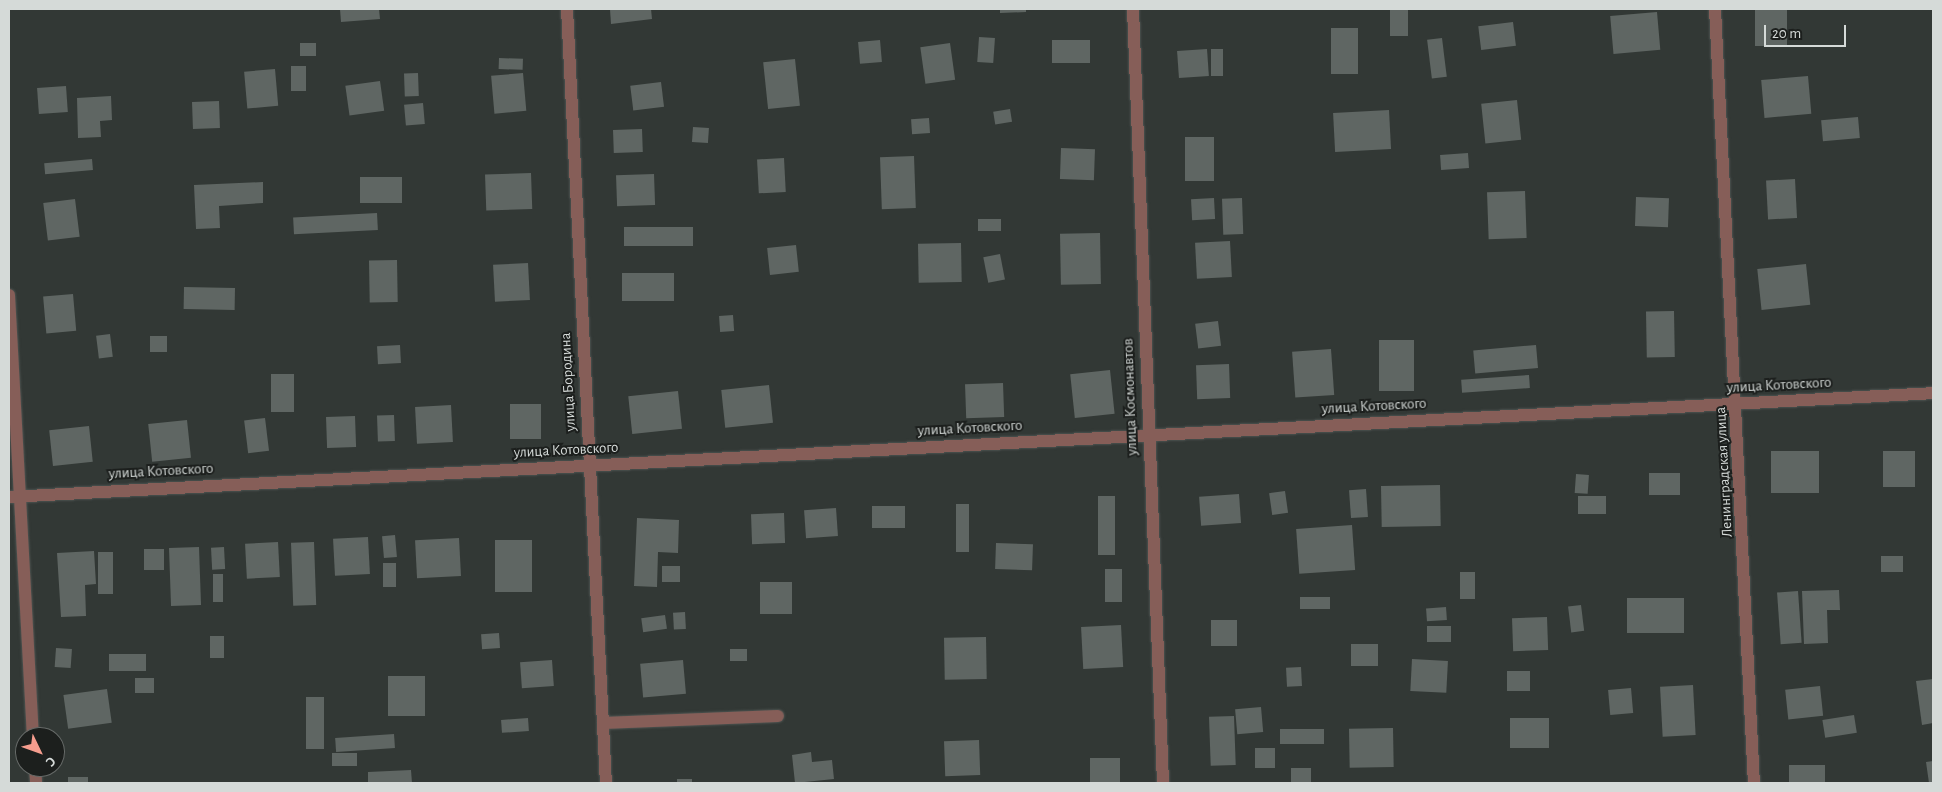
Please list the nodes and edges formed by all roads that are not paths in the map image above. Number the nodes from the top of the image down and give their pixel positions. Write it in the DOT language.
graph roads {
  1 [pos="566,9"];
  2 [pos="1133,9"];
  3 [pos="1715,9"];
  4 [pos="9,296"];
  5 [pos="1933,393"];
  6 [pos="1737,404"];
  7 [pos="1147,435"];
  8 [pos="588,465"];
  9 [pos="14,496"];
  10 [pos="778,716"];
  11 [pos="602,723"];
  12 [pos="32,727"];
  13 [pos="606,783"];
  14 [pos="1163,783"];
  15 [pos="1754,783"];
  1 -- 8 [label="street, улица Бородина"];
  2 -- 7 [label="street, улица Космонавтов"];
  3 -- 6 [label="street, Ленинградская улица"];
  4 -- 9 [label="street"];
  5 -- 6 [label="street, улица Котовского"];
  6 -- 7 [label="street, улица Котовского"];
  6 -- 15 [label="street, Ленинградская улица"];
  7 -- 8 [label="street, улица Котовского"];
  7 -- 14 [label="street, улица Космонавтов"];
  8 -- 9 [label="street, улица Котовского"];
  8 -- 11 [label="street, улица Бородина"];
  9 -- 12 [label="street"];
  10 -- 11 [label="street"];
  11 -- 13 [label="street, улица Бородина"];
}
